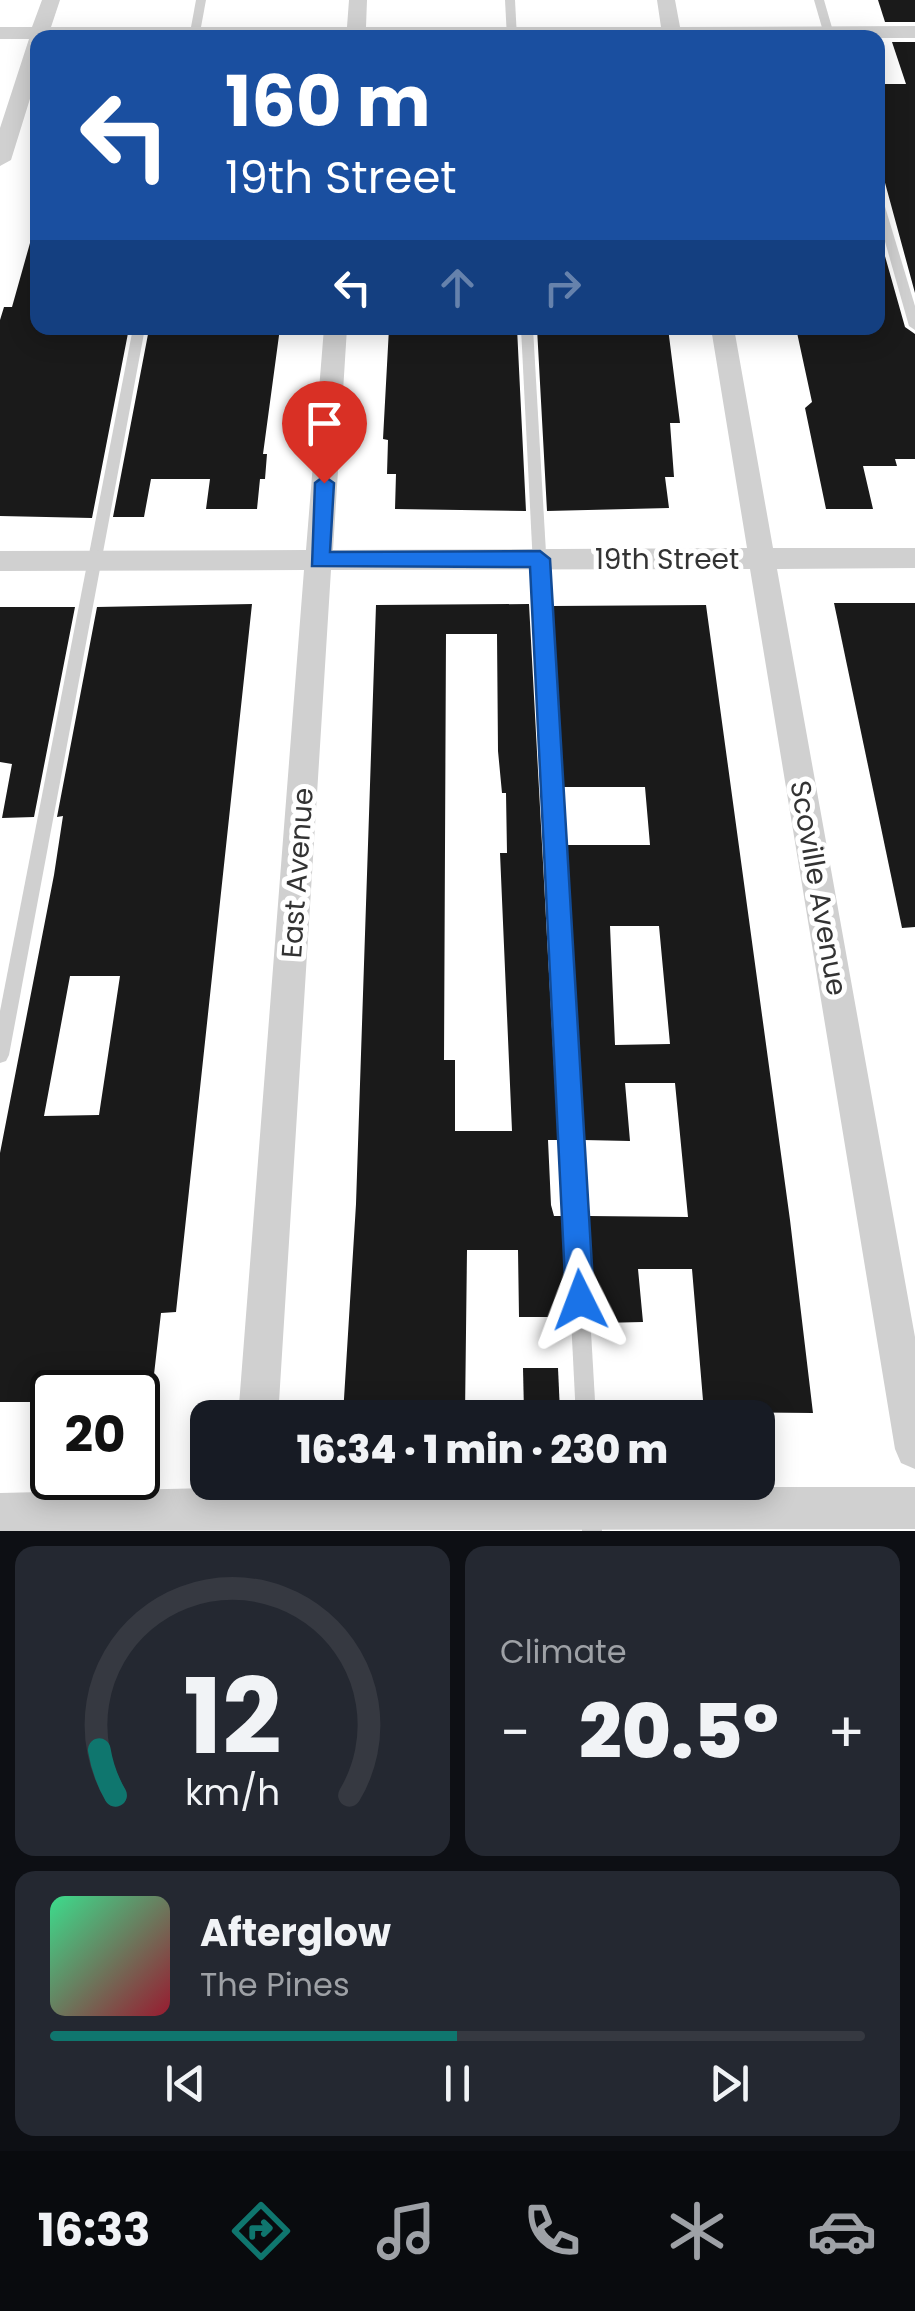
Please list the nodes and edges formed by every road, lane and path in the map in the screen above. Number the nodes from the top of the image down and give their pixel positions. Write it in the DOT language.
graph roads {
  1 [pos="51,0"];
  2 [pos="201,0"];
  3 [pos="358,0"];
  4 [pos="510,0"];
  5 [pos="666,0"];
  6 [pos="819,0"];
  7 [pos="41,30"];
  8 [pos="195,30"];
  9 [pos="356,30"];
  10 [pos="512,30"];
  11 [pos="671,30"];
  12 [pos="828,30"];
  13 [pos="915,32"];
  14 [pos="0,33"];
  15 [pos="885,33"];
  16 [pos="30,36"];
  17 [pos="30,65"];
  18 [pos="0,160"];
  19 [pos="885,224"];
  20 [pos="915,326"];
  21 [pos="138,335"];
  22 [pos="335,335"];
  23 [pos="527,335"];
  24 [pos="723,335"];
  25 [pos="915,558"];
  26 [pos="540,559"];
  27 [pos="762,559"];
  28 [pos="319,560"];
  29 [pos="0,561"];
  30 [pos="96,561"];
  31 [pos="0,1054"];
  32 [pos="259,1400"];
  33 [pos="585,1400"];
  34 [pos="915,1449"];
  35 [pos="251,1507"];
  36 [pos="591,1507"];
  37 [pos="915,1508"];
  38 [pos="0,1514"];
  1 -- 7 [label="street"];
  2 -- 8 [label="lane"];
  3 -- 9 [label="street"];
  4 -- 10 [label="lane"];
  5 -- 11 [label="street"];
  6 -- 12 [label="lane"];
  13 -- 15 [label="street"];
  14 -- 16 [label="street"];
  17 -- 18 [label="street"];
  19 -- 20 [label="lane"];
  21 -- 30 [label="lane"];
  22 -- 28 [label="street, East Avenue"];
  23 -- 26 [label="lane"];
  24 -- 27 [label="street, Scoville Avenue"];
  25 -- 27 [label="street, 19th Street"];
  26 -- 27 [label="street, 19th Street"];
  26 -- 28 [label="street, 19th Street"];
  26 -- 33 [label="lane"];
  27 -- 34 [label="street, Scoville Avenue"];
  28 -- 30 [label="street, 19th Street"];
  28 -- 32 [label="street, East Avenue"];
  29 -- 30 [label="street, 19th Street"];
  30 -- 31 [label="lane"];
  35 -- 36 [label="street"];
  35 -- 38 [label="street"];
  36 -- 37 [label="street"];
}
